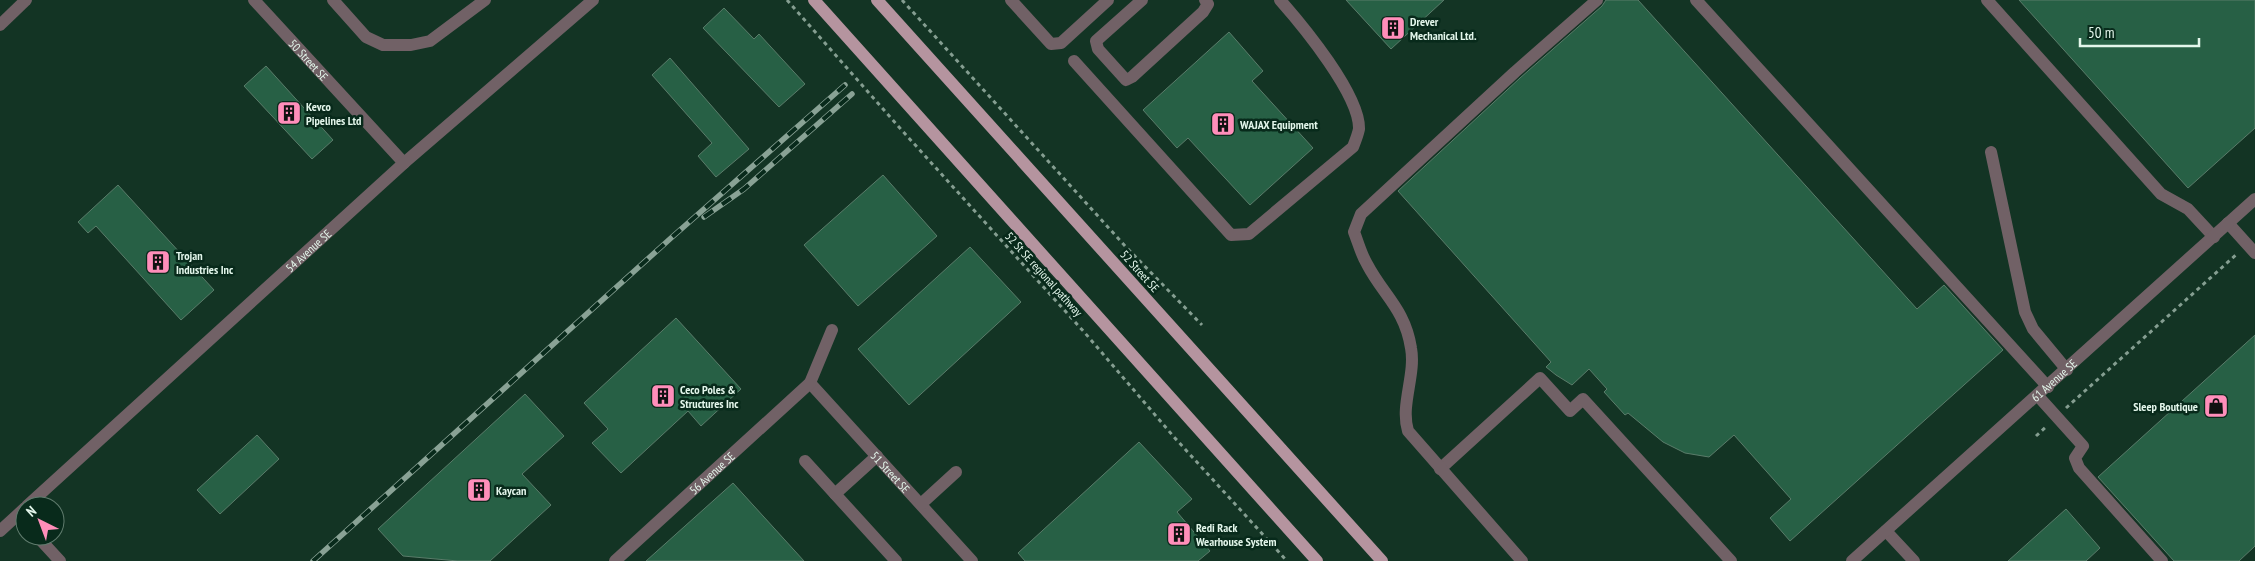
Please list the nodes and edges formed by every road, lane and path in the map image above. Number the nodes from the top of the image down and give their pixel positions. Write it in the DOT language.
graph roads {
  1 [pos="26,0"];
  2 [pos="254,0"];
  3 [pos="333,0"];
  4 [pos="594,0"];
  5 [pos="787,0"];
  6 [pos="814,0"];
  7 [pos="877,0"];
  8 [pos="902,0"];
  9 [pos="1012,0"];
  10 [pos="1108,0"];
  11 [pos="1142,0"];
  12 [pos="1205,0"];
  13 [pos="1280,0"];
  14 [pos="1597,0"];
  15 [pos="1696,0"];
  16 [pos="1987,0"];
  17 [pos="478,2"];
  18 [pos="0,24"];
  19 [pos="1074,61"];
  20 [pos="1991,152"];
  21 [pos="404,163"];
  22 [pos="2255,200"];
  23 [pos="2228,223"];
  24 [pos="2214,237"];
  25 [pos="2251,249"];
  26 [pos="1202,325"];
  27 [pos="832,330"];
  28 [pos="2067,370"];
  29 [pos="810,383"];
  30 [pos="2043,392"];
  31 [pos="2057,417"];
  32 [pos="2036,436"];
  33 [pos="877,456"];
  34 [pos="805,461"];
  35 [pos="1440,469"];
  36 [pos="956,472"];
  37 [pos="835,494"];
  38 [pos="42,496"];
  39 [pos="920,504"];
  40 [pos="15,520"];
  41 [pos="0,531"];
  42 [pos="1886,531"];
  43 [pos="46,546"];
  44 [pos="60,561"];
  45 [pos="615,561"];
  46 [pos="896,561"];
  47 [pos="972,561"];
  48 [pos="1287,561"];
  49 [pos="1317,561"];
  50 [pos="1382,561"];
  51 [pos="1522,561"];
  52 [pos="1731,561"];
  53 [pos="1852,561"];
  54 [pos="1914,561"];
  55 [pos="2162,561"];
  1 -- 18 [label="street"];
  2 -- 21 [label="street, 50 Street SE"];
  3 -- 17 [label="street"];
  4 -- 21 [label="street, 54 Avenue SE"];
  5 -- 48 [label="path, 52 St SE regional pathway"];
  6 -- 49 [label="main road"];
  7 -- 50 [label="main road, 52 Street SE"];
  8 -- 26 [label="path"];
  9 -- 10 [label="street"];
  11 -- 12 [label="street"];
  13 -- 19 [label="street"];
  14 -- 35 [label="street"];
  15 -- 30 [label="street"];
  16 -- 24 [label="street"];
  20 -- 28 [label="street"];
  21 -- 38 [label="street, 54 Avenue SE"];
  22 -- 23 [label="street, 61 Avenue SE"];
  23 -- 24 [label="street, 61 Avenue SE"];
  23 -- 25 [label="street"];
  24 -- 28 [label="street, 61 Avenue SE"];
  25 -- 31 [label="path"];
  27 -- 29 [label="street"];
  28 -- 30 [label="street, 61 Avenue SE"];
  29 -- 33 [label="street, 51 Street SE"];
  29 -- 45 [label="street, 56 Avenue SE"];
  30 -- 31 [label="street"];
  30 -- 42 [label="street, 61 Avenue SE"];
  31 -- 32 [label="path"];
  31 -- 55 [label="street"];
  33 -- 37 [label="street"];
  33 -- 39 [label="street, 51 Street SE"];
  34 -- 37 [label="street"];
  35 -- 51 [label="street"];
  35 -- 52 [label="street"];
  36 -- 39 [label="street"];
  37 -- 46 [label="street"];
  39 -- 47 [label="street, 51 Street SE"];
  40 -- 41 [label="street, 54 Avenue SE"];
  42 -- 53 [label="street, 61 Avenue SE"];
  42 -- 54 [label="street"];
  43 -- 44 [label="street"];
}
